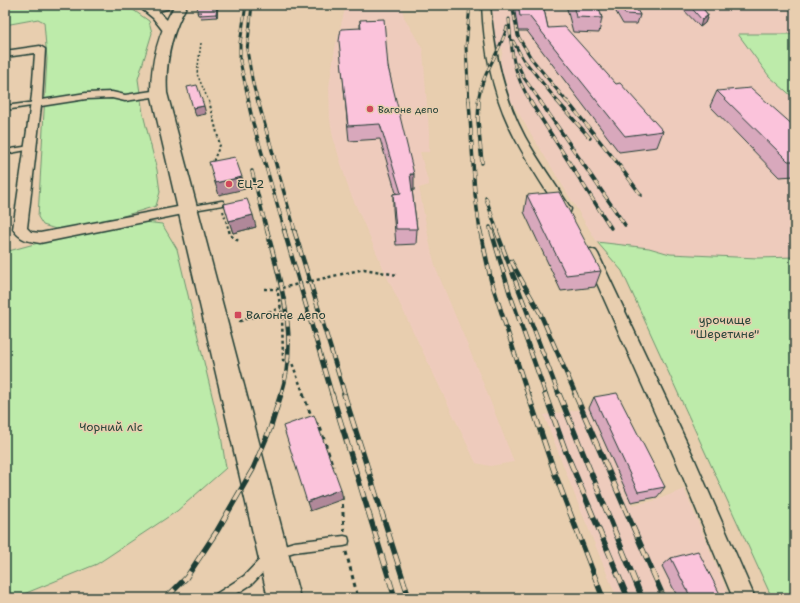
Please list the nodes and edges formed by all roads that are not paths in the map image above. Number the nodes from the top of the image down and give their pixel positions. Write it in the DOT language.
graph roads {
  1 [pos="142,5"];
  2 [pos="172,5"];
  3 [pos="181,5"];
  4 [pos="486,5"];
  5 [pos="168,30"];
  6 [pos="5,54"];
  7 [pos="159,93"];
  8 [pos="36,104"];
  9 [pos="5,108"];
  10 [pos="30,148"];
  11 [pos="5,152"];
  12 [pos="221,203"];
  13 [pos="188,209"];
  14 [pos="571,219"];
  15 [pos="586,244"];
  16 [pos="344,541"];
  17 [pos="273,554"];
  18 [pos="220,598"];
  19 [pos="284,598"];
  20 [pos="744,598"];
  1 -- 2 [label="street"];
  1 -- 5 [label="street"];
  3 -- 5 [label="main road"];
  4 -- 14 [label="street"];
  5 -- 7 [label="main road"];
  6 -- 8 [label="street"];
  7 -- 8 [label="street"];
  7 -- 13 [label="main road"];
  8 -- 9 [label="lane"];
  8 -- 10 [label="street"];
  10 -- 11 [label="lane"];
  10 -- 13 [label="street"];
  12 -- 13 [label="lane"];
  13 -- 17 [label="main road"];
  15 -- 20 [label="street"];
  16 -- 17 [label="lane"];
  17 -- 18 [label="lane"];
  17 -- 19 [label="main road"];
}
